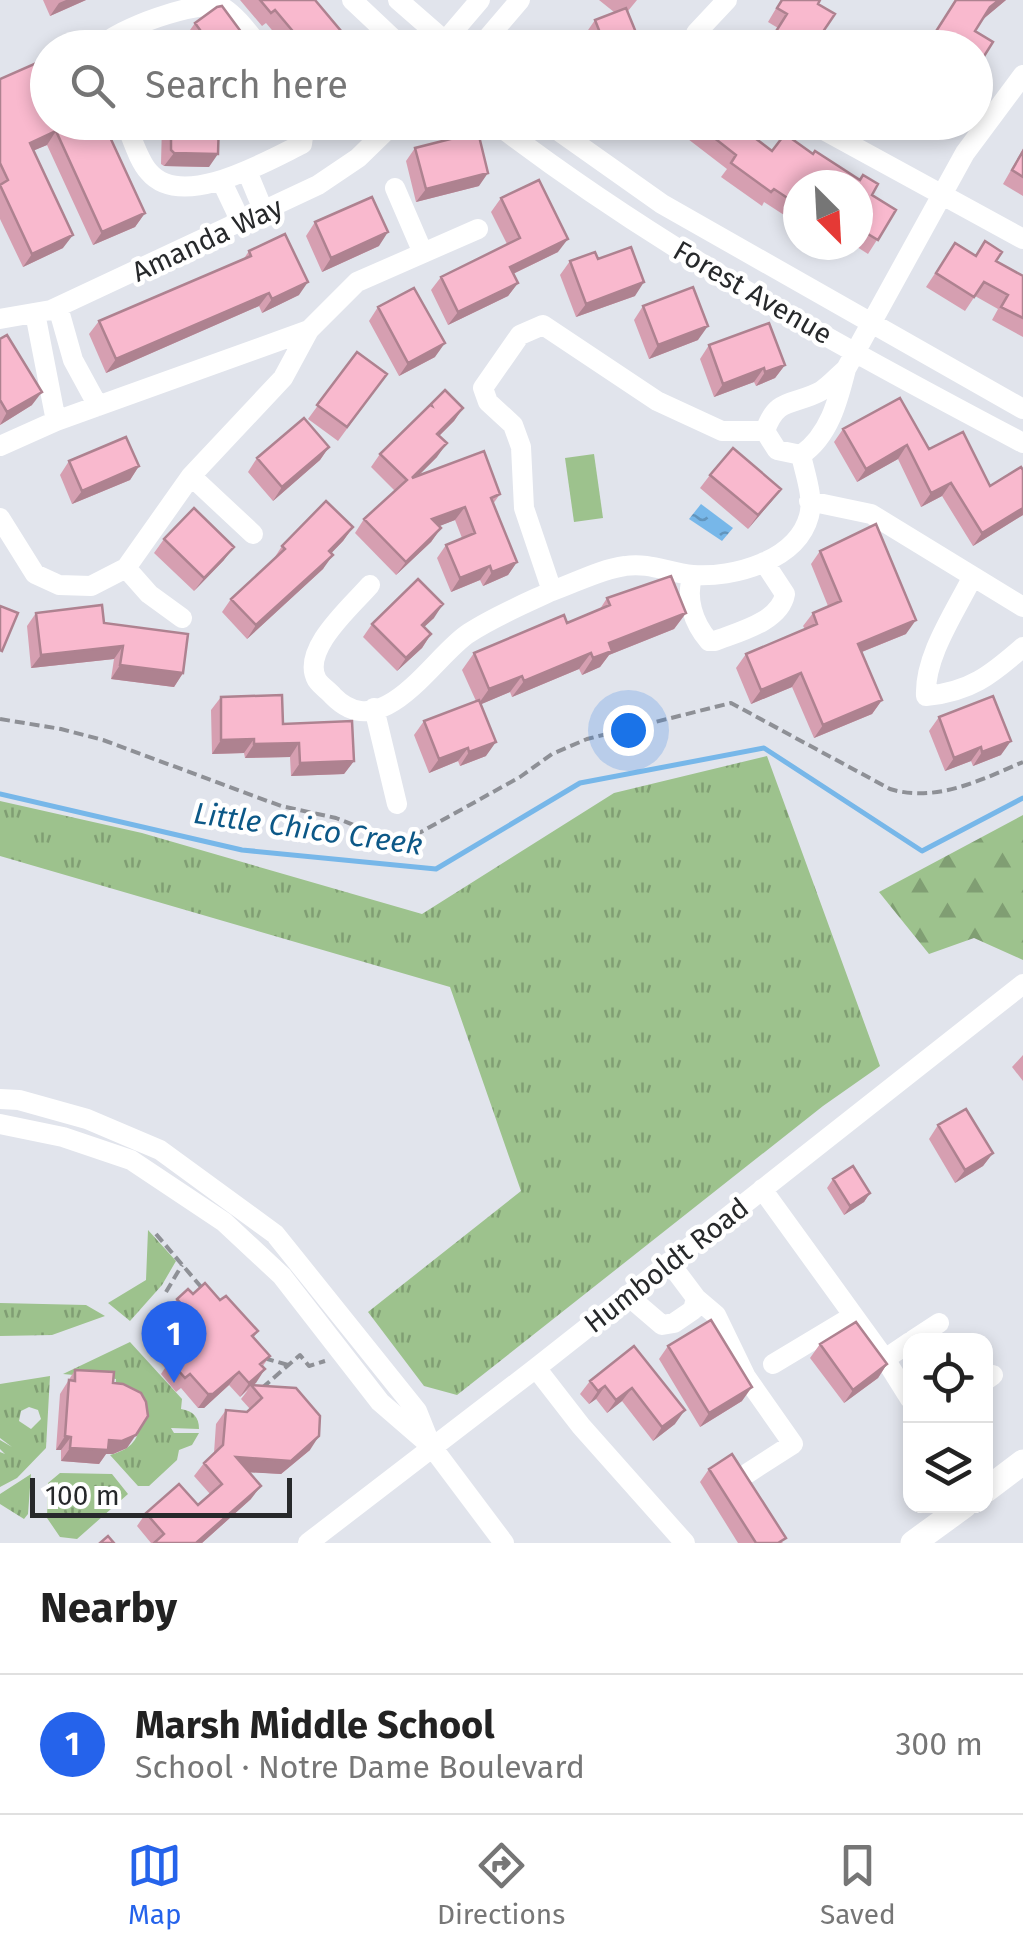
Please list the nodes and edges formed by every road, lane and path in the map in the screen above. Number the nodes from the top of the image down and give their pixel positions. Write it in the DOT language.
graph roads {
  1 [pos="352,0"];
  2 [pos="398,0"];
  3 [pos="480,0"];
  4 [pos="520,0"];
  5 [pos="727,0"];
  6 [pos="131,30"];
  7 [pos="244,30"];
  8 [pos="384,30"];
  9 [pos="431,30"];
  10 [pos="458,30"];
  11 [pos="494,30"];
  12 [pos="699,30"];
  13 [pos="1023,75"];
  14 [pos="993,116"];
  15 [pos="133,140"];
  16 [pos="303,140"];
  17 [pos="376,140"];
  18 [pos="518,140"];
  19 [pos="571,140"];
  20 [pos="842,140"];
  21 [pos="975,140"];
  22 [pos="247,171"];
  23 [pos="222,182"];
  24 [pos="395,188"];
  25 [pos="943,194"];
  26 [pos="264,212"];
  27 [pos="241,222"];
  28 [pos="478,229"];
  29 [pos="1023,239"];
  30 [pos="423,253"];
  31 [pos="58,307"];
  32 [pos="35,313"];
  33 [pos="0,318"];
  34 [pos="872,324"];
  35 [pos="309,330"];
  36 [pos="852,361"];
  37 [pos="98,406"];
  38 [pos="1023,409"];
  39 [pos="56,421"];
  40 [pos="765,431"];
  41 [pos="1023,443"];
  42 [pos="0,446"];
  43 [pos="801,456"];
  44 [pos="191,476"];
  45 [pos="809,501"];
  46 [pos="1,527"];
  47 [pos="252,534"];
  48 [pos="764,562"];
  49 [pos="126,568"];
  50 [pos="693,574"];
  51 [pos="972,578"];
  52 [pos="370,585"];
  53 [pos="552,591"];
  54 [pos="1023,608"];
  55 [pos="182,618"];
  56 [pos="1023,647"];
  57 [pos="374,708"];
  58 [pos="0,719"];
  59 [pos="1023,762"];
  60 [pos="397,804"];
  61 [pos="1023,984"];
  62 [pos="0,1099"];
  63 [pos="0,1124"];
  64 [pos="762,1189"];
  65 [pos="156,1234"];
  66 [pos="669,1262"];
  67 [pos="182,1265"];
  68 [pos="166,1292"];
  69 [pos="206,1293"];
  70 [pos="628,1295"];
  71 [pos="696,1298"];
  72 [pos="853,1316"];
  73 [pos="939,1324"];
  74 [pos="925,1333"];
  75 [pos="903,1347"];
  76 [pos="255,1348"];
  77 [pos="885,1359"];
  78 [pos="325,1361"];
  79 [pos="773,1364"];
  80 [pos="288,1366"];
  81 [pos="536,1368"];
  82 [pos="903,1387"];
  83 [pos="261,1389"];
  84 [pos="432,1448"];
  85 [pos="1023,1462"];
  86 [pos="748,1473"];
  87 [pos="993,1485"];
  88 [pos="954,1513"];
  89 [pos="308,1543"];
  90 [pos="504,1543"];
  91 [pos="685,1543"];
  92 [pos="913,1543"];
  1 -- 8 [label="street"];
  2 -- 9 [label="street"];
  3 -- 10 [label="street"];
  4 -- 11 [label="street"];
  5 -- 12 [label="street"];
  6 -- 7 [label="street"];
  13 -- 14 [label="street"];
  15 -- 23 [label="street"];
  16 -- 22 [label="street"];
  17 -- 26 [label="street, Amanda Way"];
  18 -- 36 [label="street, Forest Avenue"];
  19 -- 34 [label="street, Forest Avenue"];
  20 -- 25 [label="street"];
  21 -- 25 [label="street"];
  22 -- 23 [label="street"];
  22 -- 26 [label="street"];
  23 -- 27 [label="street"];
  24 -- 30 [label="street"];
  25 -- 29 [label="street"];
  25 -- 34 [label="street"];
  26 -- 27 [label="street, Amanda Way"];
  27 -- 31 [label="street, Amanda Way"];
  28 -- 30 [label="street"];
  30 -- 35 [label="street"];
  31 -- 32 [label="street, Amanda Way"];
  31 -- 37 [label="street"];
  32 -- 33 [label="street, Amanda Way"];
  32 -- 39 [label="street"];
  34 -- 36 [label="street"];
  34 -- 38 [label="street, Forest Avenue"];
  35 -- 37 [label="street"];
  35 -- 44 [label="street"];
  36 -- 40 [label="street"];
  36 -- 41 [label="street, Forest Avenue"];
  36 -- 43 [label="street"];
  37 -- 39 [label="street"];
  39 -- 42 [label="street"];
  40 -- 43 [label="street"];
  40 -- 53 [label="street"];
  43 -- 45 [label="street"];
  44 -- 47 [label="street"];
  44 -- 49 [label="street"];
  45 -- 48 [label="street"];
  45 -- 51 [label="street"];
  46 -- 49 [label="street"];
  48 -- 50 [label="street"];
  48 -- 50 [label="street"];
  49 -- 55 [label="street"];
  50 -- 53 [label="street"];
  51 -- 54 [label="street"];
  51 -- 56 [label="street"];
  52 -- 57 [label="street"];
  53 -- 57 [label="street"];
  57 -- 60 [label="street"];
  58 -- 59 [label="path"];
  61 -- 64 [label="street, Humboldt Road"];
  62 -- 84 [label="street"];
  63 -- 84 [label="street"];
  64 -- 66 [label="street, Humboldt Road"];
  64 -- 72 [label="street"];
  65 -- 67 [label="path"];
  66 -- 70 [label="street, Humboldt Road"];
  66 -- 71 [label="street"];
  67 -- 68 [label="path"];
  67 -- 69 [label="path"];
  70 -- 71 [label="street"];
  70 -- 81 [label="street, Humboldt Road"];
  71 -- 86 [label="street"];
  72 -- 77 [label="street"];
  72 -- 79 [label="street"];
  73 -- 74 [label="street"];
  75 -- 77 [label="street"];
  76 -- 80 [label="path"];
  77 -- 82 [label="street"];
  78 -- 80 [label="path"];
  80 -- 83 [label="path"];
  81 -- 84 [label="street, Humboldt Road"];
  81 -- 91 [label="street"];
  84 -- 89 [label="street, Humboldt Road"];
  84 -- 90 [label="street"];
  85 -- 87 [label="main road"];
  88 -- 92 [label="main road"];
}
